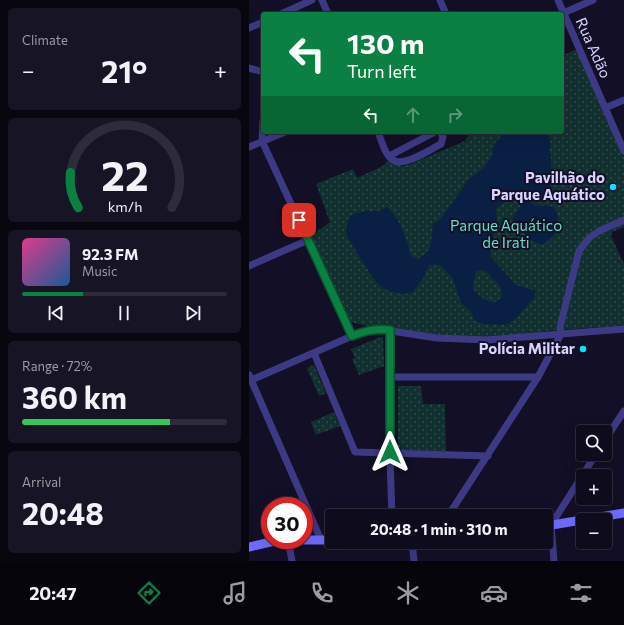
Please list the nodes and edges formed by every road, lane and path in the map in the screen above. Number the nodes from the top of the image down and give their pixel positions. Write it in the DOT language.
graph roads {
  1 [pos="312,0"];
  2 [pos="322,0"];
  3 [pos="440,0"];
  4 [pos="558,0"];
  5 [pos="593,0"];
  6 [pos="285,12"];
  7 [pos="327,12"];
  8 [pos="445,12"];
  9 [pos="562,12"];
  10 [pos="564,12"];
  11 [pos="564,17"];
  12 [pos="261,23"];
  13 [pos="249,28"];
  14 [pos="249,68"];
  15 [pos="261,71"];
  16 [pos="624,100"];
  17 [pos="605,108"];
  18 [pos="262,134"];
  19 [pos="280,134"];
  20 [pos="379,134"];
  21 [pos="431,134"];
  22 [pos="441,134"];
  23 [pos="262,141"];
  24 [pos="249,147"];
  25 [pos="624,151"];
  26 [pos="389,156"];
  27 [pos="624,220"];
  28 [pos="308,240"];
  29 [pos="249,266"];
  30 [pos="623,329"];
  31 [pos="390,330"];
  32 [pos="561,334"];
  33 [pos="352,336"];
  34 [pos="314,353"];
  35 [pos="391,377"];
  36 [pos="538,377"];
  37 [pos="250,379"];
  38 [pos="624,411"];
  39 [pos="612,429"];
  40 [pos="390,452"];
  41 [pos="488,456"];
  42 [pos="591,461"];
  43 [pos="392,509"];
  44 [pos="453,509"];
  45 [pos="624,513"];
  46 [pos="553,518"];
  47 [pos="553,525"];
  48 [pos="313,540"];
  49 [pos="321,540"];
  50 [pos="325,540"];
  51 [pos="261,544"];
  52 [pos="249,547"];
  53 [pos="290,549"];
  54 [pos="413,549"];
  55 [pos="552,549"];
  56 [pos="292,561"];
  57 [pos="414,561"];
  58 [pos="554,561"];
  1 -- 6 [label="street"];
  2 -- 7 [label="street"];
  3 -- 8 [label="street"];
  4 -- 9 [label="street, Rua Adão"];
  5 -- 10 [label="street"];
  11 -- 17 [label="street, Rua Adão"];
  12 -- 13 [label="street"];
  14 -- 15 [label="street"];
  16 -- 17 [label="street"];
  17 -- 25 [label="street, Rua Adão"];
  18 -- 23 [label="street"];
  19 -- 23 [label="street"];
  20 -- 26 [label="street"];
  21 -- 26 [label="street"];
  22 -- 26 [label="street"];
  23 -- 24 [label="street"];
  23 -- 28 [label="street"];
  27 -- 32 [label="street"];
  28 -- 29 [label="street"];
  28 -- 33 [label="street"];
  30 -- 32 [label="street"];
  31 -- 32 [label="street"];
  31 -- 33 [label="street"];
  31 -- 35 [label="street"];
  32 -- 36 [label="street"];
  33 -- 34 [label="street"];
  34 -- 37 [label="street"];
  34 -- 40 [label="street"];
  35 -- 36 [label="street"];
  35 -- 40 [label="street"];
  36 -- 41 [label="street"];
  37 -- 49 [label="street"];
  38 -- 39 [label="street"];
  40 -- 41 [label="street"];
  40 -- 43 [label="street"];
  41 -- 44 [label="street"];
  42 -- 46 [label="street"];
  45 -- 47 [label="street"];
  48 -- 49 [label="street"];
  49 -- 50 [label="street"];
  51 -- 52 [label="street"];
  53 -- 56 [label="street"];
  54 -- 57 [label="street"];
  55 -- 58 [label="street"];
}
